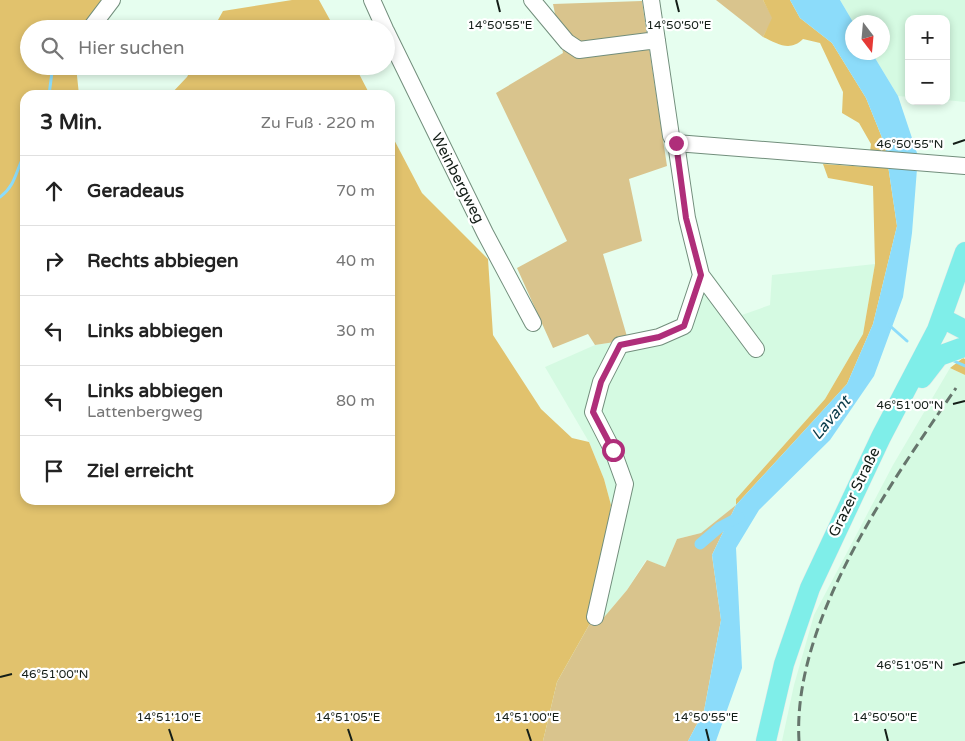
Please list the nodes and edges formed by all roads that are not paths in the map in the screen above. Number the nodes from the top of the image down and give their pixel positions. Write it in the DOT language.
graph roads {
  1 [pos="112,0"];
  2 [pos="372,0"];
  3 [pos="532,0"];
  4 [pos="651,0"];
  5 [pos="97,20"];
  6 [pos="381,20"];
  7 [pos="657,40"];
  8 [pos="395,48"];
  9 [pos="676,143"];
  10 [pos="965,166"];
  11 [pos="965,252"];
  12 [pos="701,275"];
  13 [pos="533,323"];
  14 [pos="939,324"];
  15 [pos="964,342"];
  16 [pos="756,349"];
  17 [pos="896,408"];
  18 [pos="595,617"];
  19 [pos="766,741"];
  1 -- 5 [label="street"];
  2 -- 6 [label="street, Weinbergweg"];
  3 -- 7 [label="street"];
  4 -- 7 [label="street"];
  7 -- 9 [label="street"];
  8 -- 13 [label="street, Weinbergweg"];
  9 -- 10 [label="street"];
  9 -- 12 [label="street"];
  11 -- 14 [label="main road, Grazer Straße"];
  12 -- 16 [label="street"];
  12 -- 18 [label="street"];
  14 -- 15 [label="main road"];
  14 -- 17 [label="main road, Grazer Straße"];
  15 -- 17 [label="main road"];
  17 -- 19 [label="main road, Grazer Straße"];
}
